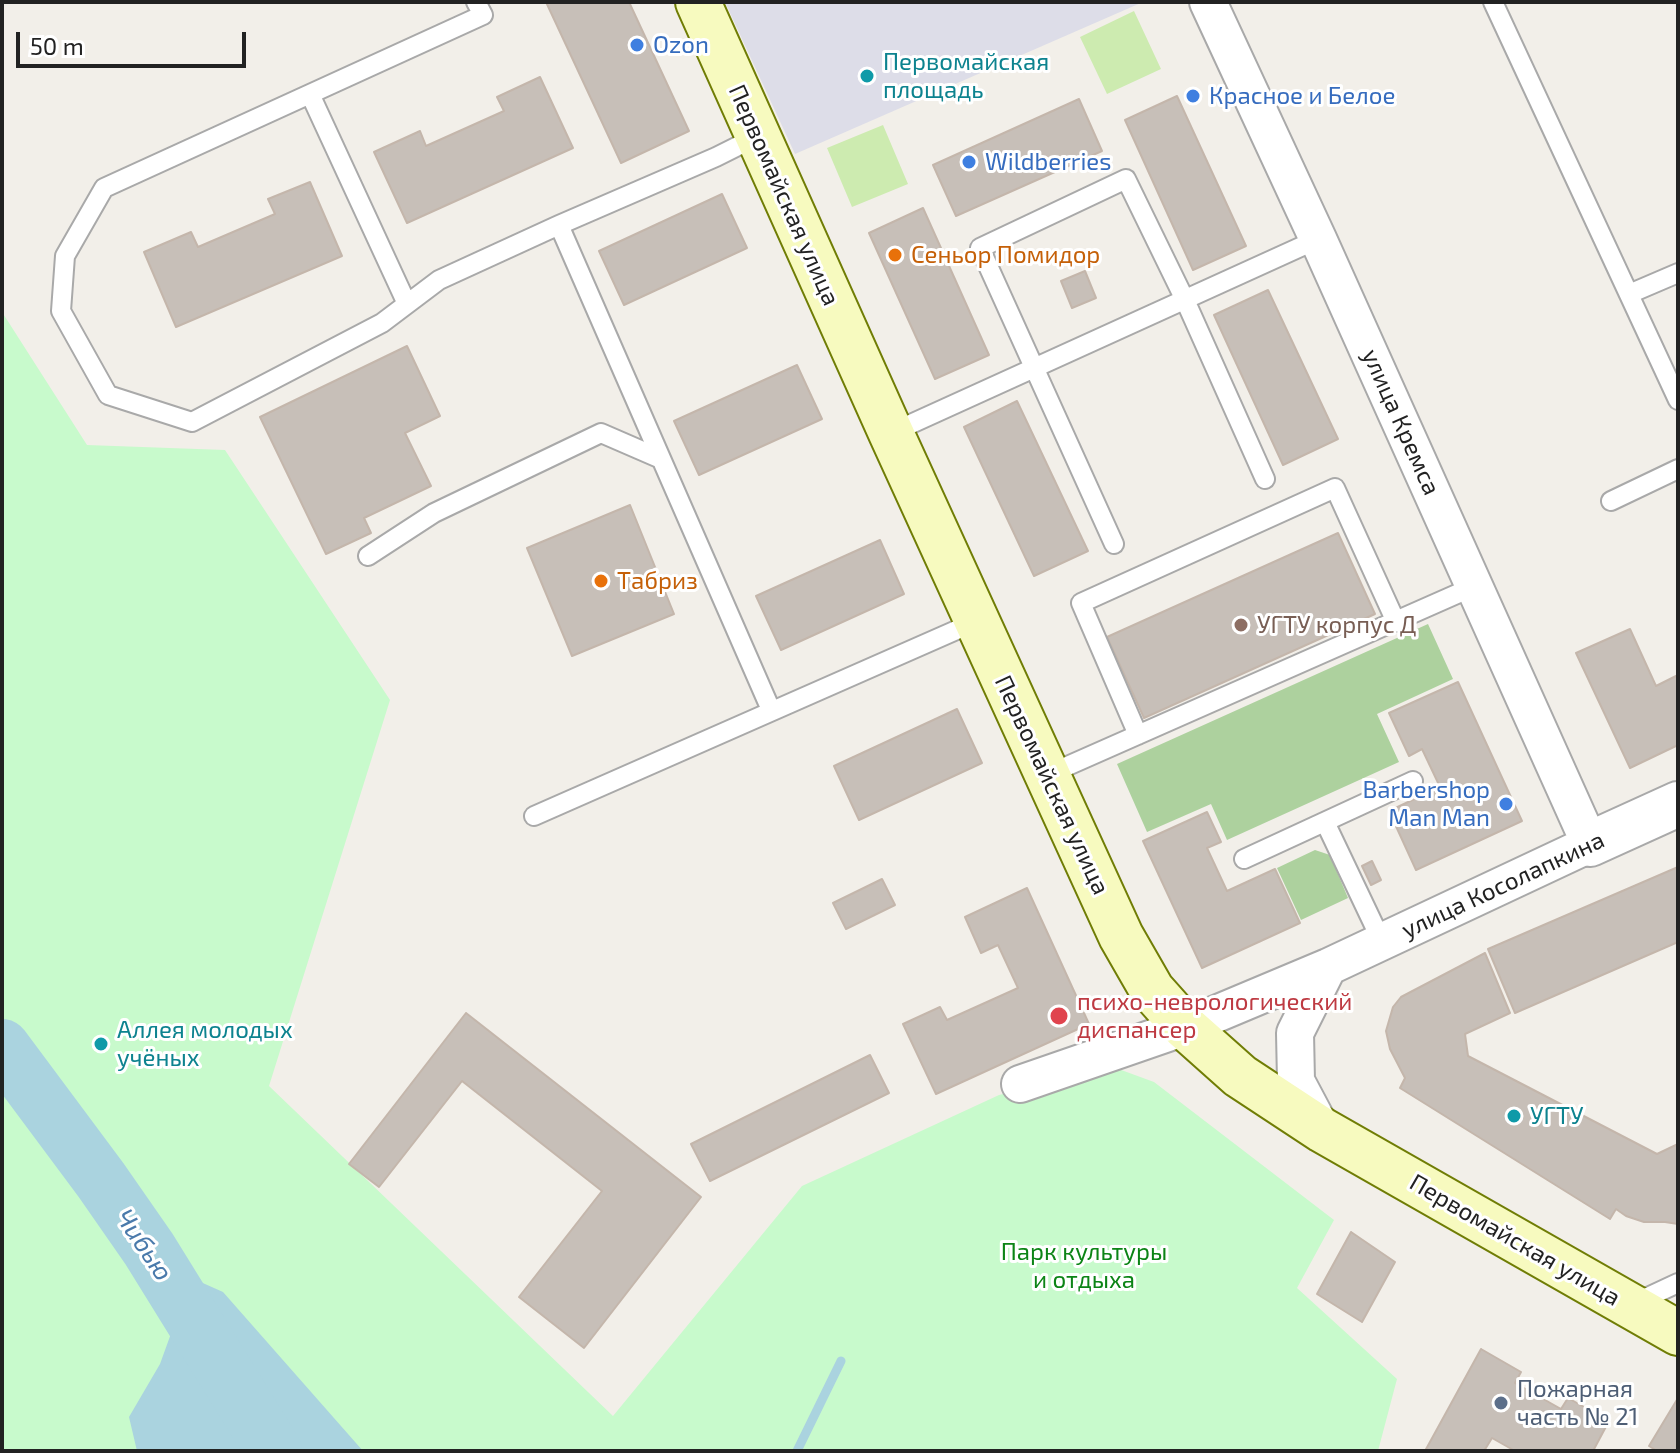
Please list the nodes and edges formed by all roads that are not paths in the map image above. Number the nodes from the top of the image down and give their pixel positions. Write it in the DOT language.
graph roads {
  1 [pos="476,2"];
  2 [pos="698,2"];
  3 [pos="1208,2"];
  4 [pos="1493,2"];
  5 [pos="310,94"];
  6 [pos="758,136"];
  7 [pos="559,225"];
  8 [pos="1318,239"];
  9 [pos="1678,273"];
  10 [pos="1629,294"];
  11 [pos="1185,300"];
  12 [pos="407,304"];
  13 [pos="1034,369"];
  14 [pos="1678,400"];
  15 [pos="891,433"];
  16 [pos="661,459"];
  17 [pos="1678,469"];
  18 [pos="1265,479"];
  19 [pos="1611,501"];
  20 [pos="1114,544"];
  21 [pos="368,556"];
  22 [pos="1475,586"];
  23 [pos="977,621"];
  24 [pos="1396,622"];
  25 [pos="771,710"];
  26 [pos="1138,735"];
  27 [pos="1047,775"];
  28 [pos="1413,781"];
  29 [pos="1678,804"];
  30 [pos="534,816"];
  31 [pos="1325,822"];
  32 [pos="1590,844"];
  33 [pos="1244,859"];
  34 [pos="1382,942"];
  35 [pos="1328,967"];
  36 [pos="1185,1027"];
  37 [pos="1020,1084"];
  38 [pos="1322,1130"];
  39 [pos="1678,1283"];
  40 [pos="1630,1306"];
  41 [pos="1678,1333"];
  1 -- 5 [label="lane"];
  2 -- 6 [label="main road, Первомайская улица"];
  3 -- 8 [label="street, улица Кремса"];
  4 -- 10 [label="lane"];
  5 -- 12 [label="lane"];
  5 -- 12 [label="lane"];
  6 -- 7 [label="lane"];
  6 -- 15 [label="main road, Первомайская улица"];
  7 -- 12 [label="lane"];
  7 -- 16 [label="lane"];
  8 -- 11 [label="lane"];
  8 -- 22 [label="street, улица Кремса"];
  9 -- 10 [label="lane"];
  10 -- 14 [label="lane"];
  11 -- 13 [label="lane"];
  11 -- 13 [label="lane"];
  11 -- 18 [label="lane"];
  13 -- 15 [label="lane"];
  13 -- 20 [label="lane"];
  15 -- 23 [label="main road, Первомайская улица"];
  16 -- 21 [label="lane"];
  16 -- 25 [label="lane"];
  17 -- 19 [label="lane"];
  22 -- 24 [label="lane"];
  22 -- 32 [label="street, улица Кремса"];
  23 -- 25 [label="lane"];
  23 -- 27 [label="main road, Первомайская улица"];
  24 -- 26 [label="lane"];
  24 -- 26 [label="lane"];
  25 -- 30 [label="lane"];
  26 -- 27 [label="lane"];
  27 -- 36 [label="main road, Первомайская улица"];
  28 -- 31 [label="lane"];
  29 -- 32 [label="street, улица Косолапкина"];
  31 -- 33 [label="lane"];
  31 -- 34 [label="lane"];
  32 -- 34 [label="street, улица Косолапкина"];
  34 -- 35 [label="street, улица Косолапкина"];
  35 -- 36 [label="street, улица Косолапкина"];
  35 -- 38 [label="street"];
  36 -- 37 [label="street, улица Косолапкина"];
  36 -- 38 [label="main road, Первомайская улица"];
  38 -- 40 [label="main road, Первомайская улица"];
  39 -- 40 [label="lane"];
  40 -- 41 [label="main road, Первомайская улица"];
}
